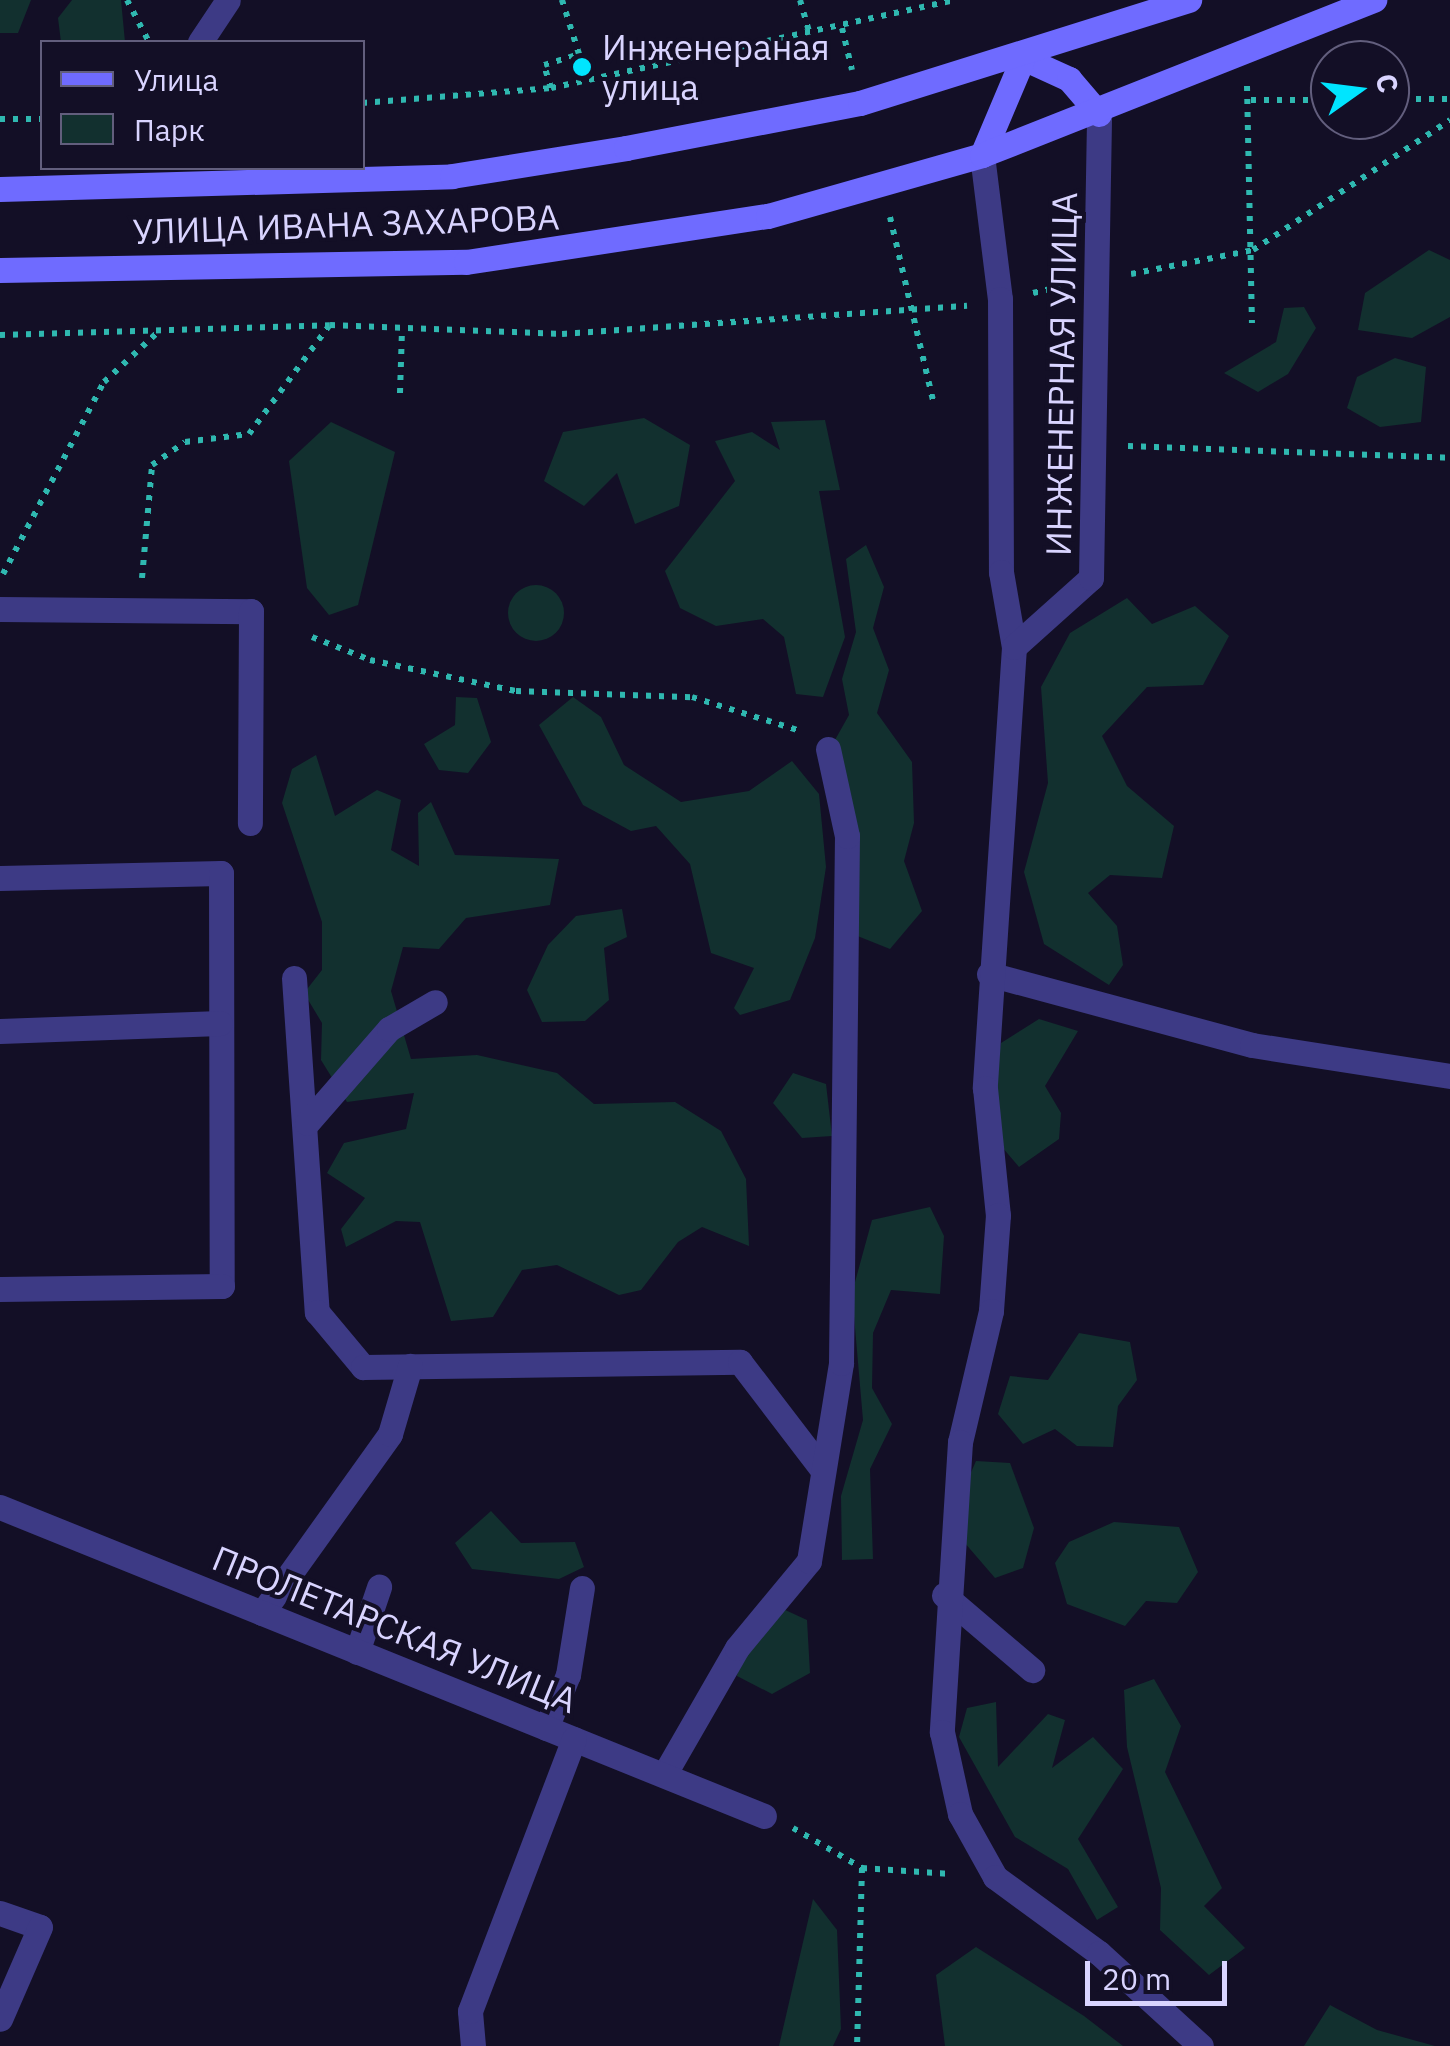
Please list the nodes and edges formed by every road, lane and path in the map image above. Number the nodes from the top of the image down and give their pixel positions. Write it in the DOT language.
graph roads {
  1 [pos="127,0"];
  2 [pos="228,0"];
  3 [pos="562,0"];
  4 [pos="800,0"];
  5 [pos="954,0"];
  6 [pos="1189,0"];
  7 [pos="1374,0"];
  8 [pos="810,34"];
  9 [pos="148,40"];
  10 [pos="201,40"];
  11 [pos="1024,58"];
  12 [pos="1239,58"];
  13 [pos="551,88"];
  14 [pos="1450,99"];
  15 [pos="1251,100"];
  16 [pos="1310,100"];
  17 [pos="1410,100"];
  18 [pos="365,103"];
  19 [pos="1099,114"];
  20 [pos="0,119"];
  21 [pos="40,119"];
  22 [pos="1450,120"];
  23 [pos="982,155"];
  24 [pos="161,177"];
  25 [pos="884,187"];
  26 [pos="0,190"];
  27 [pos="1253,250"];
  28 [pos="0,270"];
  29 [pos="1102,279"];
  30 [pos="1000,299"];
  31 [pos="913,316"];
  32 [pos="1252,323"];
  33 [pos="330,326"];
  34 [pos="402,328"];
  35 [pos="160,330"];
  36 [pos="0,335"];
  37 [pos="400,393"];
  38 [pos="933,401"];
  39 [pos="1098,450"];
  40 [pos="1450,458"];
  41 [pos="0,583"];
  42 [pos="0,609"];
  43 [pos="141,610"];
  44 [pos="312,637"];
  45 [pos="1014,647"];
  46 [pos="828,748"];
  47 [pos="250,823"];
  48 [pos="0,878"];
  49 [pos="989,974"];
  50 [pos="294,978"];
  51 [pos="435,1002"];
  52 [pos="220,1023"];
  53 [pos="0,1031"];
  54 [pos="1450,1076"];
  55 [pos="308,1123"];
  56 [pos="0,1289"];
  57 [pos="410,1366"];
  58 [pos="822,1468"];
  59 [pos="0,1507"];
  60 [pos="379,1587"];
  61 [pos="582,1588"];
  62 [pos="944,1595"];
  63 [pos="262,1614"];
  64 [pos="357,1652"];
  65 [pos="1032,1670"];
  66 [pos="546,1728"];
  67 [pos="574,1739"];
  68 [pos="664,1776"];
  69 [pos="764,1816"];
  70 [pos="862,1868"];
  71 [pos="995,1876"];
  72 [pos="0,1912"];
  73 [pos="0,2019"];
  74 [pos="472,2046"];
  75 [pos="857,2046"];
  76 [pos="1201,2046"];
  1 -- 9 [label="path"];
  2 -- 10 [label="street"];
  3 -- 13 [label="path"];
  4 -- 8 [label="path"];
  5 -- 8 [label="path"];
  6 -- 11 [label="main road, УЛИЦА ИВАНА ЗАХАРОВА"];
  7 -- 12 [label="main road, УЛИЦА ИВАНА ЗАХАРОВА"];
  8 -- 13 [label="path"];
  11 -- 19 [label="main road"];
  11 -- 23 [label="main road"];
  11 -- 24 [label="main road, УЛИЦА ИВАНА ЗАХАРОВА"];
  12 -- 15 [label="path"];
  12 -- 19 [label="main road, УЛИЦА ИВАНА ЗАХАРОВА"];
  13 -- 18 [label="path"];
  14 -- 17 [label="path"];
  15 -- 16 [label="path"];
  15 -- 27 [label="path"];
  19 -- 23 [label="main road, УЛИЦА ИВАНА ЗАХАРОВА"];
  19 -- 29 [label="street, ИНЖЕНЕРНАЯ УЛИЦА"];
  20 -- 21 [label="path"];
  22 -- 27 [label="path"];
  23 -- 25 [label="main road, УЛИЦА ИВАНА ЗАХАРОВА"];
  23 -- 30 [label="street, ИНЖЕНЕРНАЯ УЛИЦА"];
  24 -- 26 [label="main road, УЛИЦА ИВАНА ЗАХАРОВА"];
  25 -- 28 [label="main road, УЛИЦА ИВАНА ЗАХАРОВА"];
  25 -- 31 [label="path"];
  27 -- 29 [label="path"];
  27 -- 32 [label="path"];
  29 -- 30 [label="path"];
  29 -- 39 [label="street, ИНЖЕНЕРНАЯ УЛИЦА"];
  30 -- 31 [label="path"];
  30 -- 45 [label="street, ИНЖЕНЕРНАЯ УЛИЦА"];
  31 -- 34 [label="path"];
  31 -- 38 [label="path"];
  33 -- 34 [label="path"];
  33 -- 35 [label="path"];
  33 -- 43 [label="path"];
  34 -- 37 [label="path"];
  35 -- 36 [label="path"];
  35 -- 41 [label="path"];
  39 -- 40 [label="path"];
  39 -- 45 [label="street, ИНЖЕНЕРНАЯ УЛИЦА"];
  42 -- 43 [label="street"];
  43 -- 47 [label="street"];
  44 -- 46 [label="path"];
  45 -- 49 [label="street"];
  46 -- 58 [label="street"];
  48 -- 52 [label="street"];
  49 -- 54 [label="street"];
  49 -- 62 [label="street"];
  50 -- 55 [label="street"];
  51 -- 55 [label="street"];
  52 -- 53 [label="street"];
  52 -- 56 [label="street"];
  55 -- 57 [label="street"];
  57 -- 58 [label="street"];
  57 -- 63 [label="street"];
  58 -- 68 [label="street"];
  59 -- 63 [label="street, ПРОЛЕТАРСКАЯ УЛИЦА"];
  60 -- 64 [label="street"];
  61 -- 66 [label="street"];
  62 -- 65 [label="street"];
  62 -- 71 [label="street"];
  63 -- 64 [label="street, ПРОЛЕТАРСКАЯ УЛИЦА"];
  64 -- 66 [label="street, ПРОЛЕТАРСКАЯ УЛИЦА"];
  66 -- 67 [label="street, ПРОЛЕТАРСКАЯ УЛИЦА"];
  67 -- 68 [label="street, ПРОЛЕТАРСКАЯ УЛИЦА"];
  67 -- 74 [label="street"];
  68 -- 69 [label="street, ПРОЛЕТАРСКАЯ УЛИЦА"];
  69 -- 70 [label="path"];
  70 -- 71 [label="path"];
  70 -- 75 [label="path"];
  71 -- 76 [label="street"];
  72 -- 73 [label="street"];
}
